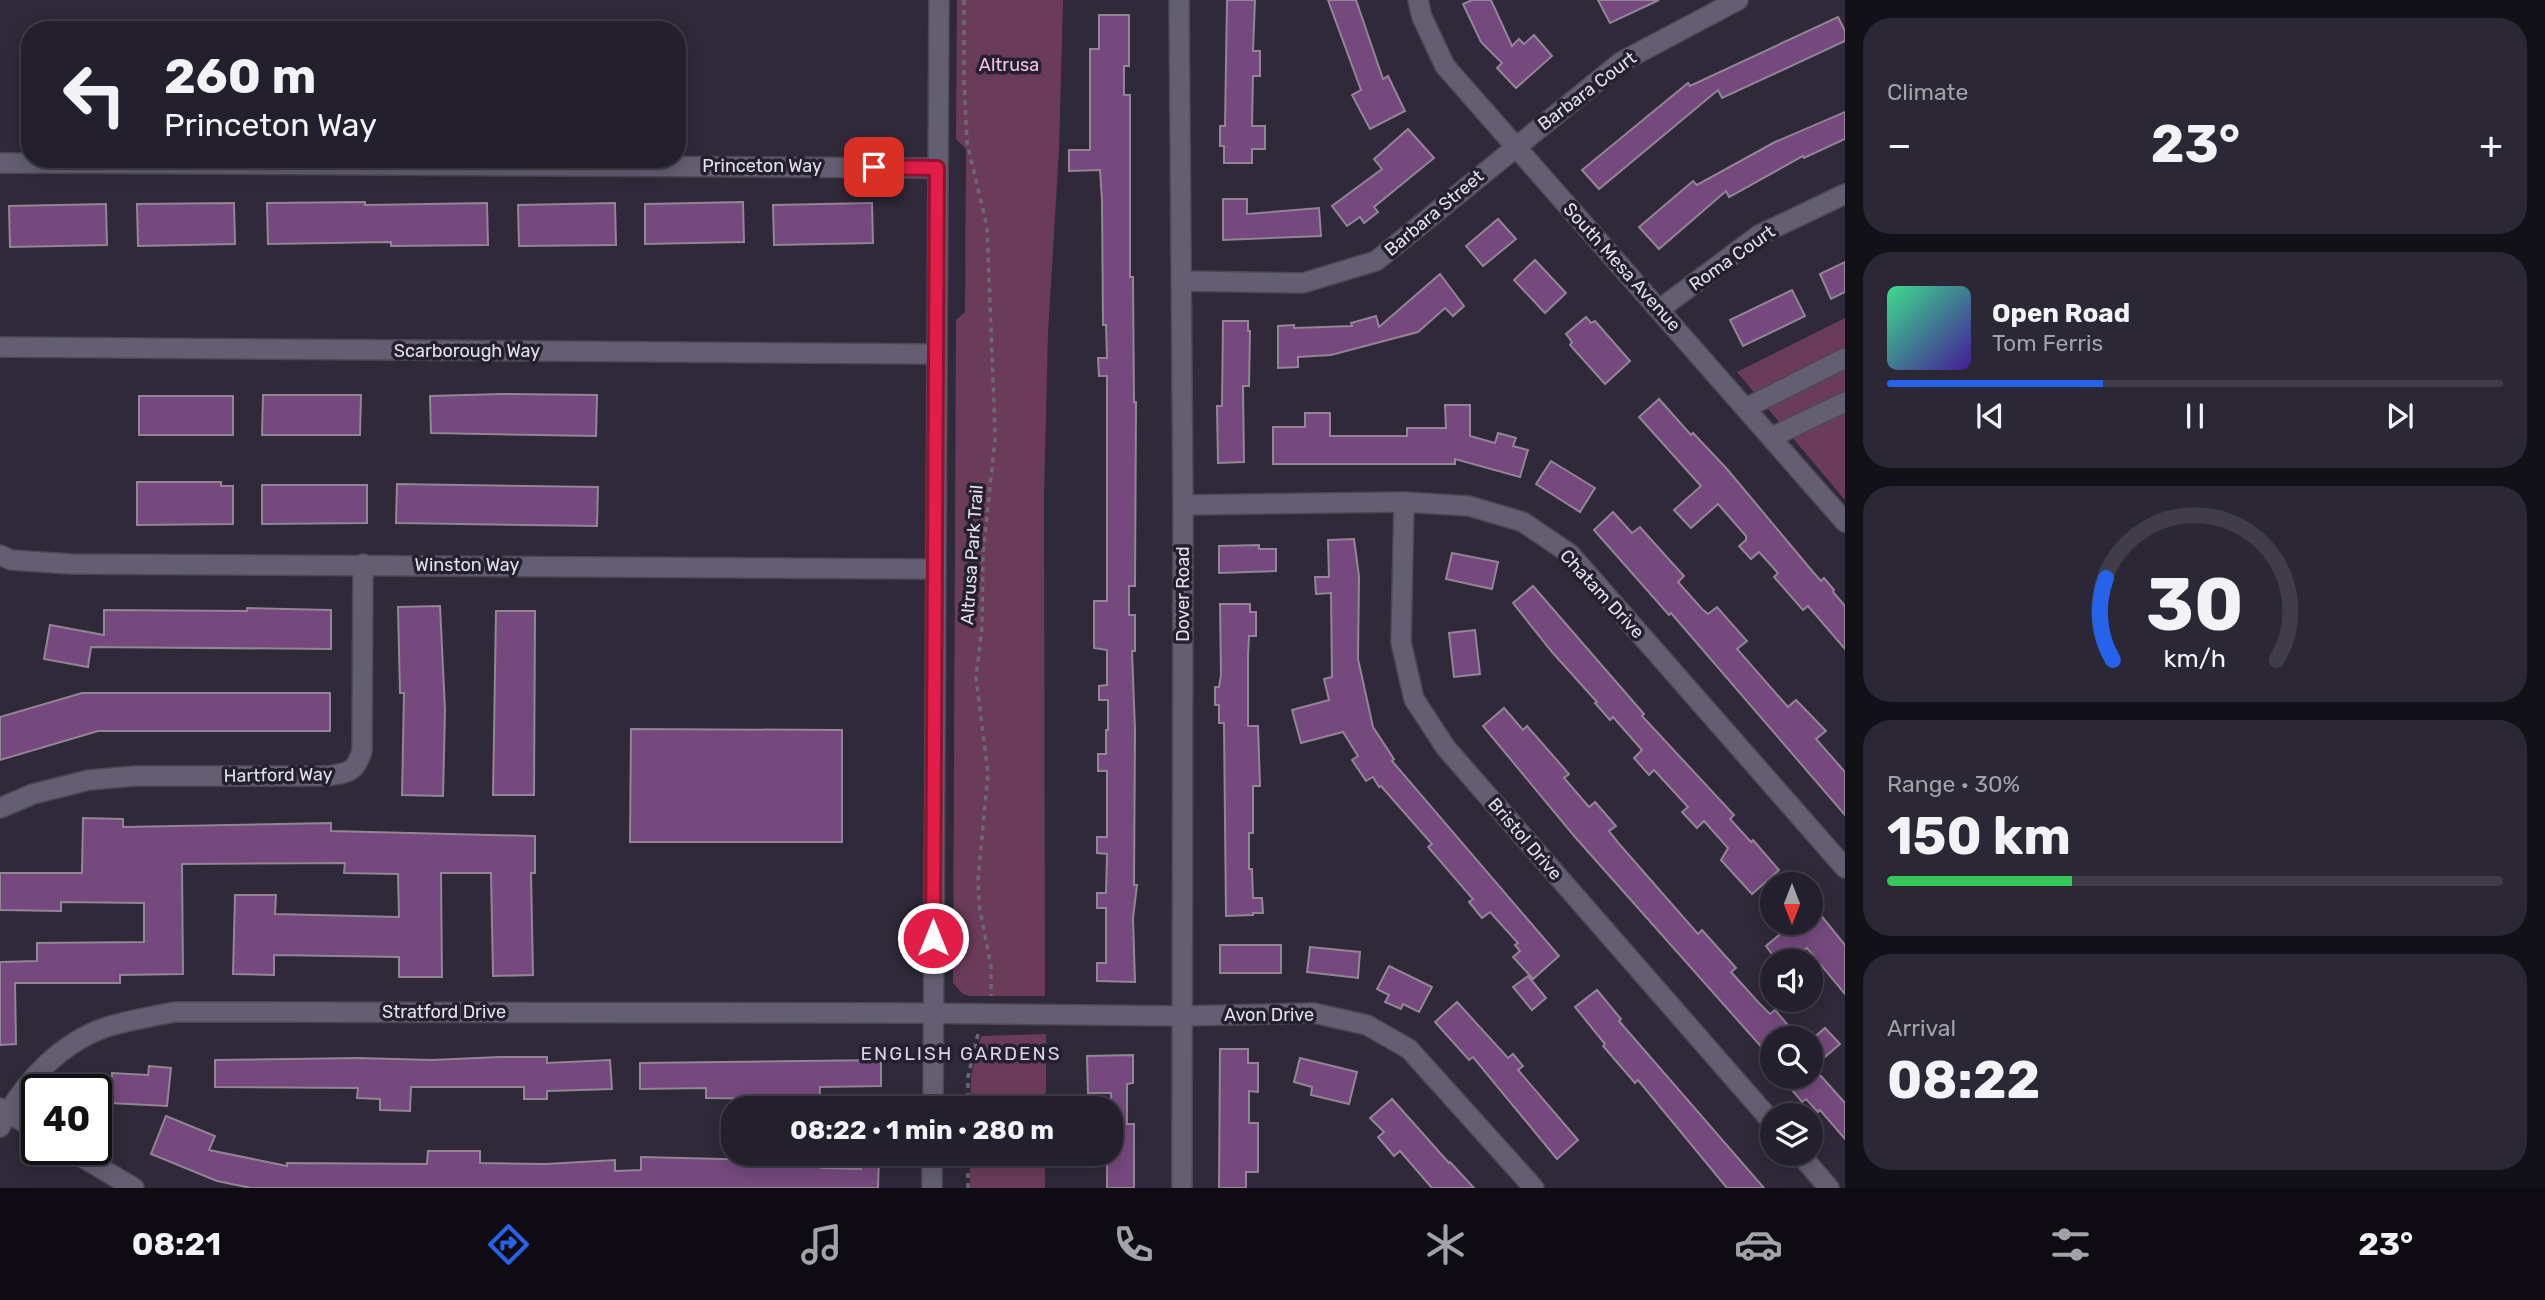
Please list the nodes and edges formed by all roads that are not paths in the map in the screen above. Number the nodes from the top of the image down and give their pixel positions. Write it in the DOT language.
graph roads {
  1 [pos="939,0"];
  2 [pos="1179,0"];
  3 [pos="1418,0"];
  4 [pos="1738,0"];
  5 [pos="1710,6"];
  6 [pos="1514,147"];
  7 [pos="0,163"];
  8 [pos="21,163"];
  9 [pos="686,167"];
  10 [pos="937,168"];
  11 [pos="1845,194"];
  12 [pos="1183,281"];
  13 [pos="1660,309"];
  14 [pos="0,348"];
  15 [pos="935,354"];
  16 [pos="1845,358"];
  17 [pos="1845,402"];
  18 [pos="1746,408"];
  19 [pos="1772,438"];
  20 [pos="1404,502"];
  21 [pos="1184,506"];
  22 [pos="1845,522"];
  23 [pos="0,555"];
  24 [pos="363,565"];
  25 [pos="934,569"];
  26 [pos="0,808"];
  27 [pos="1845,868"];
  28 [pos="933,1013"];
  29 [pos="1182,1016"];
  30 [pos="933,1096"];
  31 [pos="1760,1109"];
  32 [pos="2,1116"];
  33 [pos="21,1124"];
  34 [pos="95,1165"];
  35 [pos="932,1166"];
  36 [pos="1810,1166"];
  37 [pos="134,1188"];
  38 [pos="932,1188"];
  39 [pos="1182,1188"];
  40 [pos="1535,1188"];
  41 [pos="1829,1188"];
  1 -- 10 [label="street"];
  2 -- 12 [label="street, Dover Road"];
  3 -- 6 [label="street, South Mesa Avenue"];
  4 -- 5 [label="street, Barbara Court"];
  5 -- 6 [label="street, Barbara Court"];
  6 -- 12 [label="street, Barbara Street"];
  6 -- 13 [label="street, South Mesa Avenue"];
  7 -- 8 [label="street, Princeton Way"];
  9 -- 10 [label="street, Princeton Way"];
  10 -- 15 [label="street"];
  11 -- 13 [label="street, Roma Court"];
  12 -- 21 [label="street, Dover Road"];
  13 -- 18 [label="street, South Mesa Avenue"];
  14 -- 15 [label="street, Scarborough Way"];
  15 -- 25 [label="street"];
  16 -- 18 [label="street"];
  17 -- 19 [label="street"];
  18 -- 19 [label="street, South Mesa Avenue"];
  19 -- 22 [label="street, South Mesa Avenue"];
  20 -- 21 [label="street, Chatam Drive"];
  20 -- 27 [label="street, Chatam Drive"];
  20 -- 31 [label="street, Bristol Drive"];
  21 -- 29 [label="street, Dover Road"];
  23 -- 24 [label="street, Winston Way"];
  24 -- 25 [label="street, Winston Way"];
  24 -- 26 [label="street, Hartford Way"];
  25 -- 28 [label="street"];
  28 -- 29 [label="street, Avon Drive"];
  28 -- 30 [label="street"];
  28 -- 32 [label="street, Stratford Drive"];
  29 -- 39 [label="street, Dover Road"];
  29 -- 40 [label="street, Avon Drive"];
  32 -- 33 [label="street"];
  34 -- 37 [label="street"];
  35 -- 38 [label="street"];
  36 -- 41 [label="street"];
}
